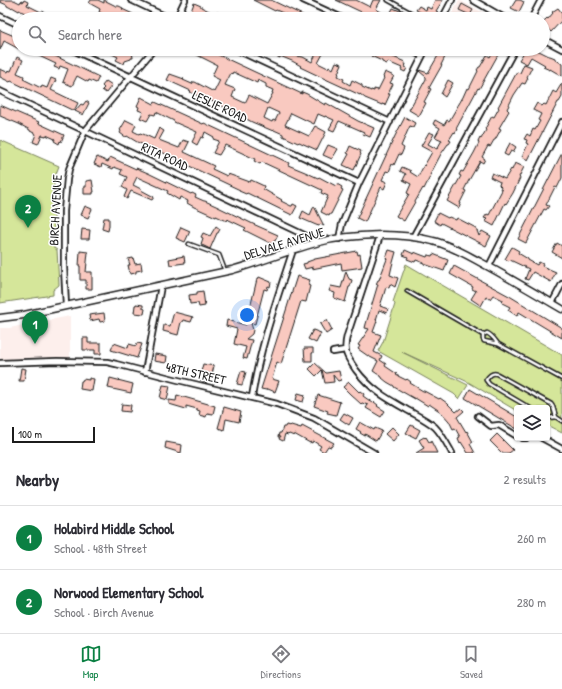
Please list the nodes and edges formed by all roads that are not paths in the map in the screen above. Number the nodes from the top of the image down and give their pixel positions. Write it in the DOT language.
graph roads {
  1 [pos="131,0"];
  2 [pos="185,0"];
  3 [pos="303,0"];
  4 [pos="388,0"];
  5 [pos="452,0"];
  6 [pos="473,0"];
  7 [pos="541,0"];
  8 [pos="156,12"];
  9 [pos="179,12"];
  10 [pos="329,12"];
  11 [pos="409,12"];
  12 [pos="446,12"];
  13 [pos="494,12"];
  14 [pos="535,12"];
  15 [pos="0,16"];
  16 [pos="12,22"];
  17 [pos="550,43"];
  18 [pos="562,49"];
  19 [pos="87,56"];
  20 [pos="148,56"];
  21 [pos="250,56"];
  22 [pos="422,56"];
  23 [pos="511,56"];
  24 [pos="131,76"];
  25 [pos="0,91"];
  26 [pos="390,122"];
  27 [pos="562,122"];
  28 [pos="86,131"];
  29 [pos="359,183"];
  30 [pos="380,236"];
  31 [pos="413,237"];
  32 [pos="339,239"];
  33 [pos="320,242"];
  34 [pos="188,244"];
  35 [pos="293,250"];
  36 [pos="489,266"];
  37 [pos="225,272"];
  38 [pos="562,284"];
  39 [pos="161,286"];
  40 [pos="407,292"];
  41 [pos="552,303"];
  42 [pos="66,306"];
  43 [pos="562,309"];
  44 [pos="0,318"];
  45 [pos="483,334"];
  46 [pos="498,344"];
  47 [pos="345,350"];
  48 [pos="333,352"];
  49 [pos="0,363"];
  50 [pos="145,372"];
  51 [pos="562,379"];
  52 [pos="252,397"];
  53 [pos="525,405"];
  54 [pos="478,416"];
  55 [pos="556,417"];
  56 [pos="550,418"];
  57 [pos="562,421"];
  58 [pos="514,434"];
  59 [pos="547,441"];
  60 [pos="562,449"];
  61 [pos="374,453"];
  62 [pos="452,453"];
  1 -- 8 [label="street"];
  2 -- 9 [label="street"];
  3 -- 10 [label="street"];
  4 -- 11 [label="lane"];
  5 -- 12 [label="street"];
  6 -- 13 [label="street"];
  7 -- 14 [label="street"];
  15 -- 16 [label="street"];
  17 -- 18 [label="street"];
  19 -- 24 [label="street, LESLIE ROAD"];
  20 -- 24 [label="street, BIRCH AVENUE"];
  21 -- 26 [label="street"];
  22 -- 26 [label="street"];
  23 -- 31 [label="street"];
  24 -- 28 [label="street, BIRCH AVENUE"];
  24 -- 29 [label="street, LESLIE ROAD"];
  25 -- 28 [label="street, RITA ROAD"];
  26 -- 29 [label="street"];
  27 -- 36 [label="street"];
  28 -- 33 [label="street, RITA ROAD"];
  28 -- 42 [label="street, BIRCH AVENUE"];
  29 -- 32 [label="street"];
  30 -- 31 [label="street, DELVALE AVENUE"];
  30 -- 32 [label="street, DELVALE AVENUE"];
  30 -- 47 [label="street"];
  31 -- 36 [label="street, DELVALE AVENUE"];
  32 -- 33 [label="street, DELVALE AVENUE"];
  33 -- 35 [label="street, DELVALE AVENUE"];
  34 -- 37 [label="lane"];
  35 -- 37 [label="street, DELVALE AVENUE"];
  35 -- 52 [label="street"];
  36 -- 41 [label="street, DELVALE AVENUE"];
  37 -- 39 [label="street, DELVALE AVENUE"];
  38 -- 41 [label="street"];
  39 -- 42 [label="street, DELVALE AVENUE"];
  39 -- 50 [label="street"];
  40 -- 45 [label="lane"];
  41 -- 43 [label="street, DELVALE AVENUE"];
  42 -- 44 [label="street, DELVALE AVENUE"];
  45 -- 46 [label="lane"];
  45 -- 46 [label="lane"];
  46 -- 51 [label="lane"];
  47 -- 48 [label="street"];
  47 -- 62 [label="street"];
  49 -- 50 [label="street, 48TH STREET"];
  50 -- 52 [label="street, 48TH STREET"];
  52 -- 61 [label="street, 48TH STREET"];
  53 -- 55 [label="lane"];
  54 -- 58 [label="street"];
  55 -- 56 [label="lane"];
  55 -- 57 [label="lane"];
  59 -- 60 [label="street"];
}
